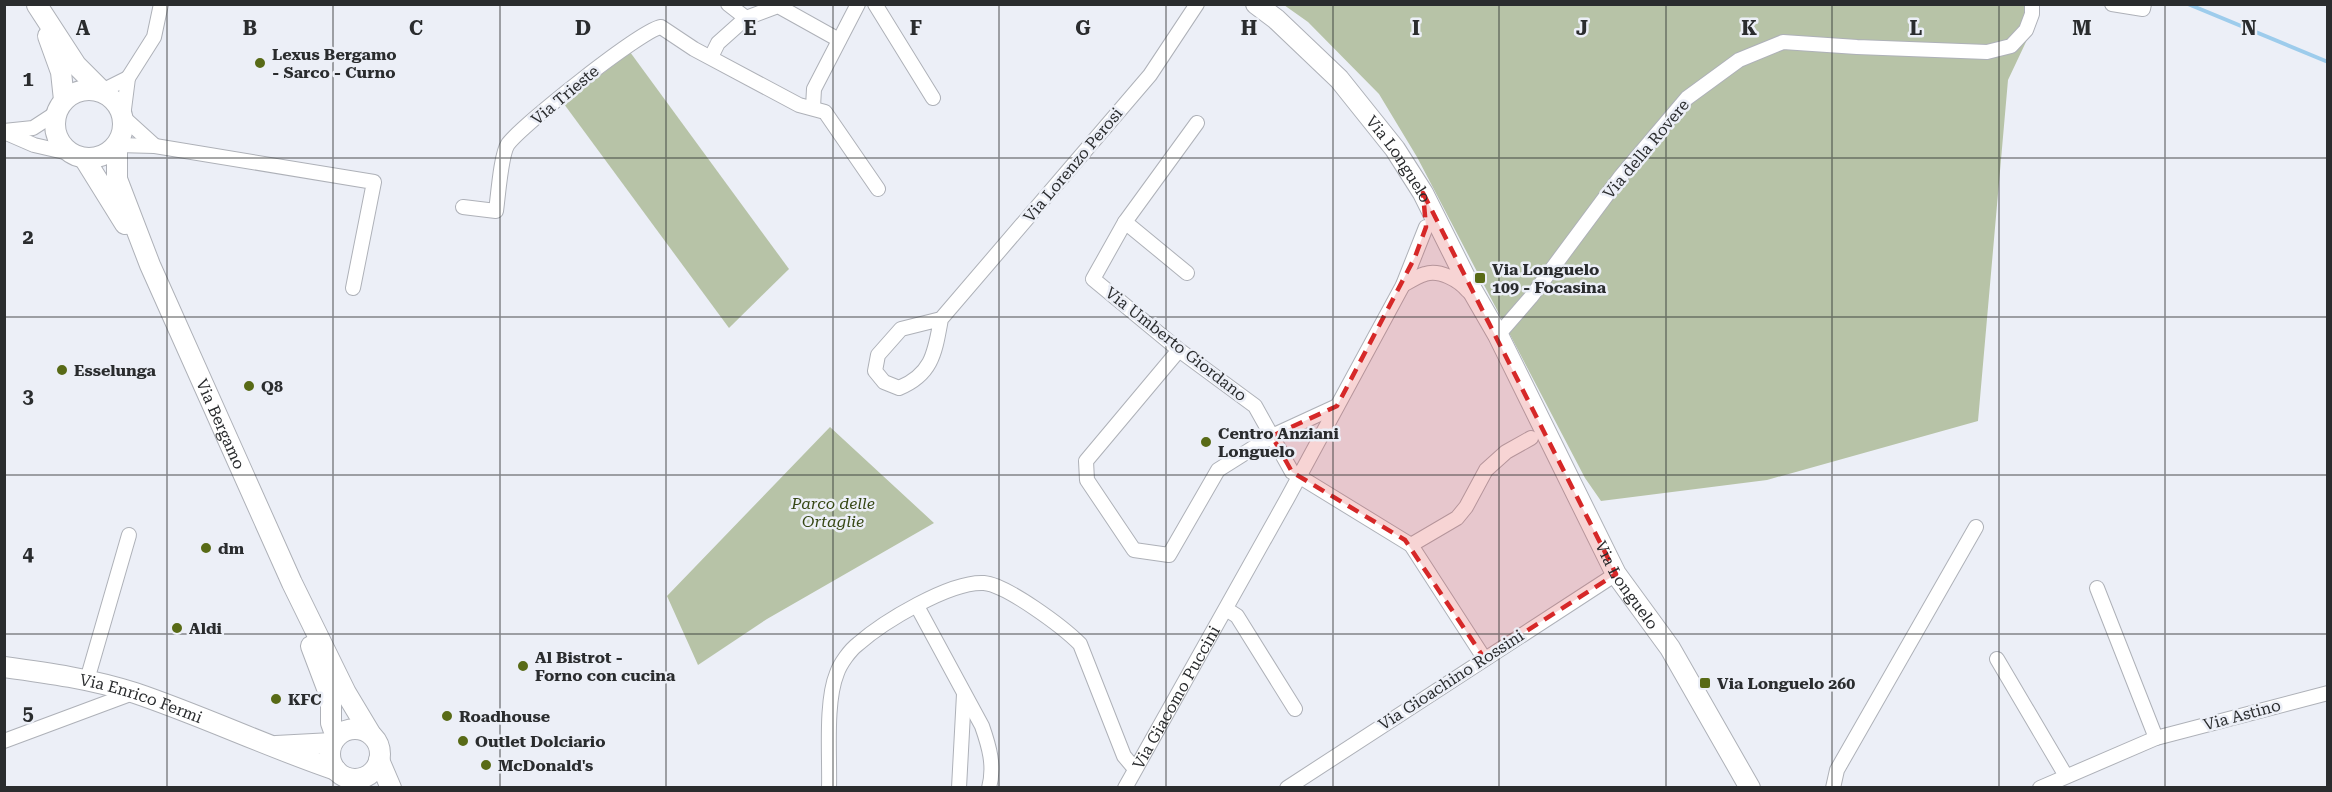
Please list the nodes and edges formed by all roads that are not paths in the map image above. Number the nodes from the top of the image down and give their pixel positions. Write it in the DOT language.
graph roads {
  1 [pos="161,4"];
  2 [pos="728,4"];
  3 [pos="858,4"];
  4 [pos="875,4"];
  5 [pos="1197,4"];
  6 [pos="1256,4"];
  7 [pos="2032,4"];
  8 [pos="2112,4"];
  9 [pos="2144,4"];
  10 [pos="37,5"];
  11 [pos="746,18"];
  12 [pos="839,40"];
  13 [pos="711,57"];
  14 [pos="128,78"];
  15 [pos="102,91"];
  16 [pos="933,98"];
  17 [pos="60,106"];
  18 [pos="813,107"];
  19 [pos="123,117"];
  20 [pos="1197,123"];
  21 [pos="4,131"];
  22 [pos="117,145"];
  23 [pos="155,146"];
  24 [pos="79,156"];
  25 [pos="878,189"];
  26 [pos="1423,193"];
  27 [pos="463,207"];
  28 [pos="1125,222"];
  29 [pos="1426,227"];
  30 [pos="150,265"];
  31 [pos="1187,273"];
  32 [pos="1450,278"];
  33 [pos="1403,285"];
  34 [pos="353,288"];
  35 [pos="1482,308"];
  36 [pos="941,319"];
  37 [pos="1498,335"];
  38 [pos="1179,350"];
  39 [pos="1517,375"];
  40 [pos="1338,406"];
  41 [pos="1272,436"];
  42 [pos="1532,438"];
  43 [pos="1299,476"];
  44 [pos="1976,527"];
  45 [pos="129,535"];
  46 [pos="1412,545"];
  47 [pos="1616,574"];
  48 [pos="292,583"];
  49 [pos="2097,588"];
  50 [pos="917,606"];
  51 [pos="1226,609"];
  52 [pos="1484,658"];
  53 [pos="1997,659"];
  54 [pos="4,667"];
  55 [pos="87,680"];
  56 [pos="964,691"];
  57 [pos="133,693"];
  58 [pos="2328,693"];
  59 [pos="1294,709"];
  60 [pos="370,734"];
  61 [pos="2156,738"];
  62 [pos="334,740"];
  63 [pos="4,741"];
  64 [pos="273,746"];
  65 [pos="380,760"];
  66 [pos="1135,769"];
  67 [pos="336,770"];
  68 [pos="2066,776"];
  69 [pos="361,783"];
  70 [pos="391,788"];
  71 [pos="829,788"];
  72 [pos="959,788"];
  73 [pos="989,788"];
  74 [pos="1125,788"];
  75 [pos="1287,788"];
  76 [pos="1750,788"];
  77 [pos="1833,788"];
  78 [pos="2040,788"];
  1 -- 14 [label="street"];
  2 -- 11 [label="street"];
  3 -- 12 [label="street"];
  4 -- 16 [label="street"];
  5 -- 36 [label="street, Via Lorenzo Perosi"];
  6 -- 26 [label="street, Via Longuelo"];
  7 -- 37 [label="street, Via della Rovere"];
  8 -- 9 [label="street"];
  10 -- 15 [label="street"];
  10 -- 17 [label="street"];
  11 -- 12 [label="street"];
  11 -- 13 [label="street"];
  12 -- 18 [label="street"];
  13 -- 18 [label="street, Via Trieste"];
  13 -- 27 [label="street, Via Trieste"];
  14 -- 15 [label="street"];
  14 -- 19 [label="street"];
  15 -- 17 [label="street"];
  15 -- 19 [label="street"];
  17 -- 21 [label="street"];
  17 -- 24 [label="street"];
  18 -- 25 [label="street, Via Trieste"];
  19 -- 22 [label="street"];
  19 -- 23 [label="street"];
  20 -- 28 [label="street, Via Umberto Giordano"];
  21 -- 24 [label="street"];
  22 -- 23 [label="street"];
  22 -- 24 [label="street"];
  22 -- 30 [label="street, Via Bergamo"];
  23 -- 34 [label="street"];
  24 -- 30 [label="street, Via Bergamo"];
  26 -- 29 [label="street, Via Giacomo Puccini"];
  26 -- 35 [label="street, Via Longuelo"];
  28 -- 31 [label="street"];
  28 -- 38 [label="street, Via Umberto Giordano"];
  29 -- 32 [label="street, Via Longuelo"];
  29 -- 33 [label="street, Via Giacomo Puccini"];
  30 -- 48 [label="street, Via Bergamo"];
  32 -- 33 [label="street"];
  32 -- 35 [label="street"];
  32 -- 39 [label="street, Via Longuelo"];
  33 -- 40 [label="street, Via Giacomo Puccini"];
  35 -- 37 [label="street, Via Longuelo"];
  36 -- 36 [label="street, Via Lorenzo Perosi"];
  37 -- 39 [label="street, Via Longuelo"];
  38 -- 41 [label="street, Via Umberto Giordano"];
  38 -- 41 [label="street"];
  39 -- 47 [label="street, Via Longuelo"];
  40 -- 41 [label="street"];
  40 -- 43 [label="street, Via Giacomo Puccini"];
  41 -- 43 [label="street, Via Umberto Giordano"];
  42 -- 46 [label="street"];
  43 -- 46 [label="street"];
  43 -- 51 [label="street, Via Giacomo Puccini"];
  44 -- 77 [label="street"];
  45 -- 55 [label="street"];
  46 -- 52 [label="street"];
  47 -- 52 [label="street, Via Gioachino Rossini"];
  47 -- 76 [label="street, Via Longuelo"];
  48 -- 60 [label="street, Via Bergamo"];
  48 -- 62 [label="street, Via Bergamo"];
  49 -- 61 [label="street"];
  50 -- 56 [label="street"];
  50 -- 66 [label="street"];
  50 -- 71 [label="street"];
  51 -- 59 [label="street, Via Giacomo Puccini"];
  51 -- 66 [label="street, Via Giacomo Puccini"];
  52 -- 75 [label="street, Via Gioachino Rossini"];
  53 -- 68 [label="street"];
  54 -- 55 [label="street, Via Enrico Fermi"];
  55 -- 57 [label="street, Via Enrico Fermi"];
  56 -- 72 [label="street"];
  56 -- 73 [label="street"];
  57 -- 63 [label="street"];
  57 -- 64 [label="street, Via Enrico Fermi"];
  58 -- 61 [label="street, Via Astino"];
  60 -- 62 [label="street"];
  60 -- 65 [label="street"];
  61 -- 68 [label="street, Via Astino"];
  62 -- 64 [label="street, Via Enrico Fermi"];
  62 -- 67 [label="street"];
  64 -- 67 [label="street, Via Enrico Fermi"];
  65 -- 69 [label="street"];
  65 -- 70 [label="street"];
  66 -- 74 [label="street, Via Giacomo Puccini"];
  67 -- 69 [label="street"];
  68 -- 78 [label="street, Via Astino"];
}
